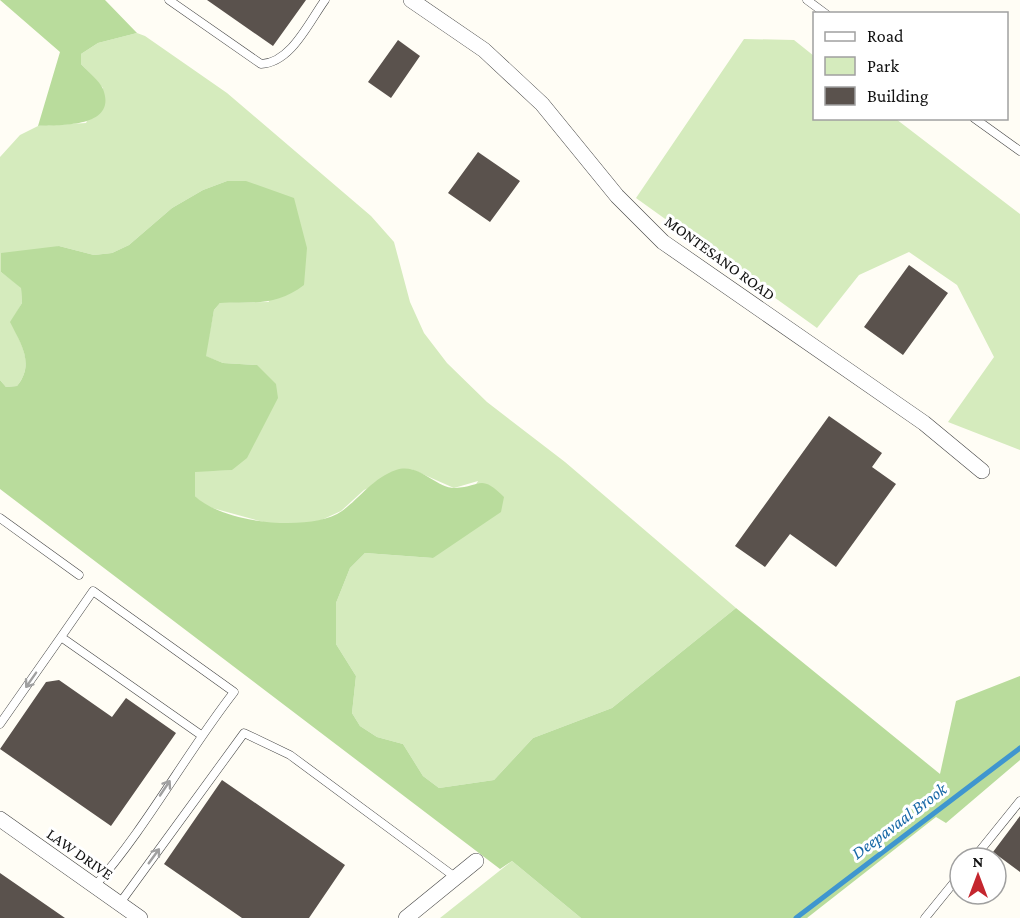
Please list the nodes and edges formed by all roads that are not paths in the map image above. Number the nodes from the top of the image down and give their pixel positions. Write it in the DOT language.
graph roads {
  1 [pos="169,0"];
  2 [pos="326,0"];
  3 [pos="411,0"];
  4 [pos="807,0"];
  5 [pos="823,12"];
  6 [pos="977,120"];
  7 [pos="1020,151"];
  8 [pos="982,471"];
  9 [pos="0,518"];
  10 [pos="80,574"];
  11 [pos="61,637"];
  12 [pos="0,724"];
  13 [pos="201,735"];
  14 [pos="1020,801"];
  15 [pos="0,819"];
  16 [pos="984,846"];
  17 [pos="476,861"];
  18 [pos="456,877"];
  19 [pos="94,887"];
  20 [pos="948,890"];
  21 [pos="120,903"];
  22 [pos="140,918"];
  23 [pos="406,918"];
  24 [pos="925,918"];
  1 -- 2 [label="lane"];
  3 -- 8 [label="street, MONTESANO ROAD"];
  4 -- 5 [label="lane"];
  6 -- 7 [label="lane"];
  9 -- 10 [label="lane"];
  11 -- 12 [label="lane, one-way"];
  11 -- 13 [label="lane"];
  11 -- 13 [label="lane"];
  19 -- 13 [label="lane, one-way"];
  14 -- 16 [label="lane"];
  15 -- 19 [label="street, LAW DRIVE"];
  17 -- 18 [label="street"];
  21 -- 18 [label="lane, one-way"];
  18 -- 23 [label="street"];
  19 -- 21 [label="street, LAW DRIVE"];
  20 -- 24 [label="lane"];
  21 -- 22 [label="street, LAW DRIVE"];
}
